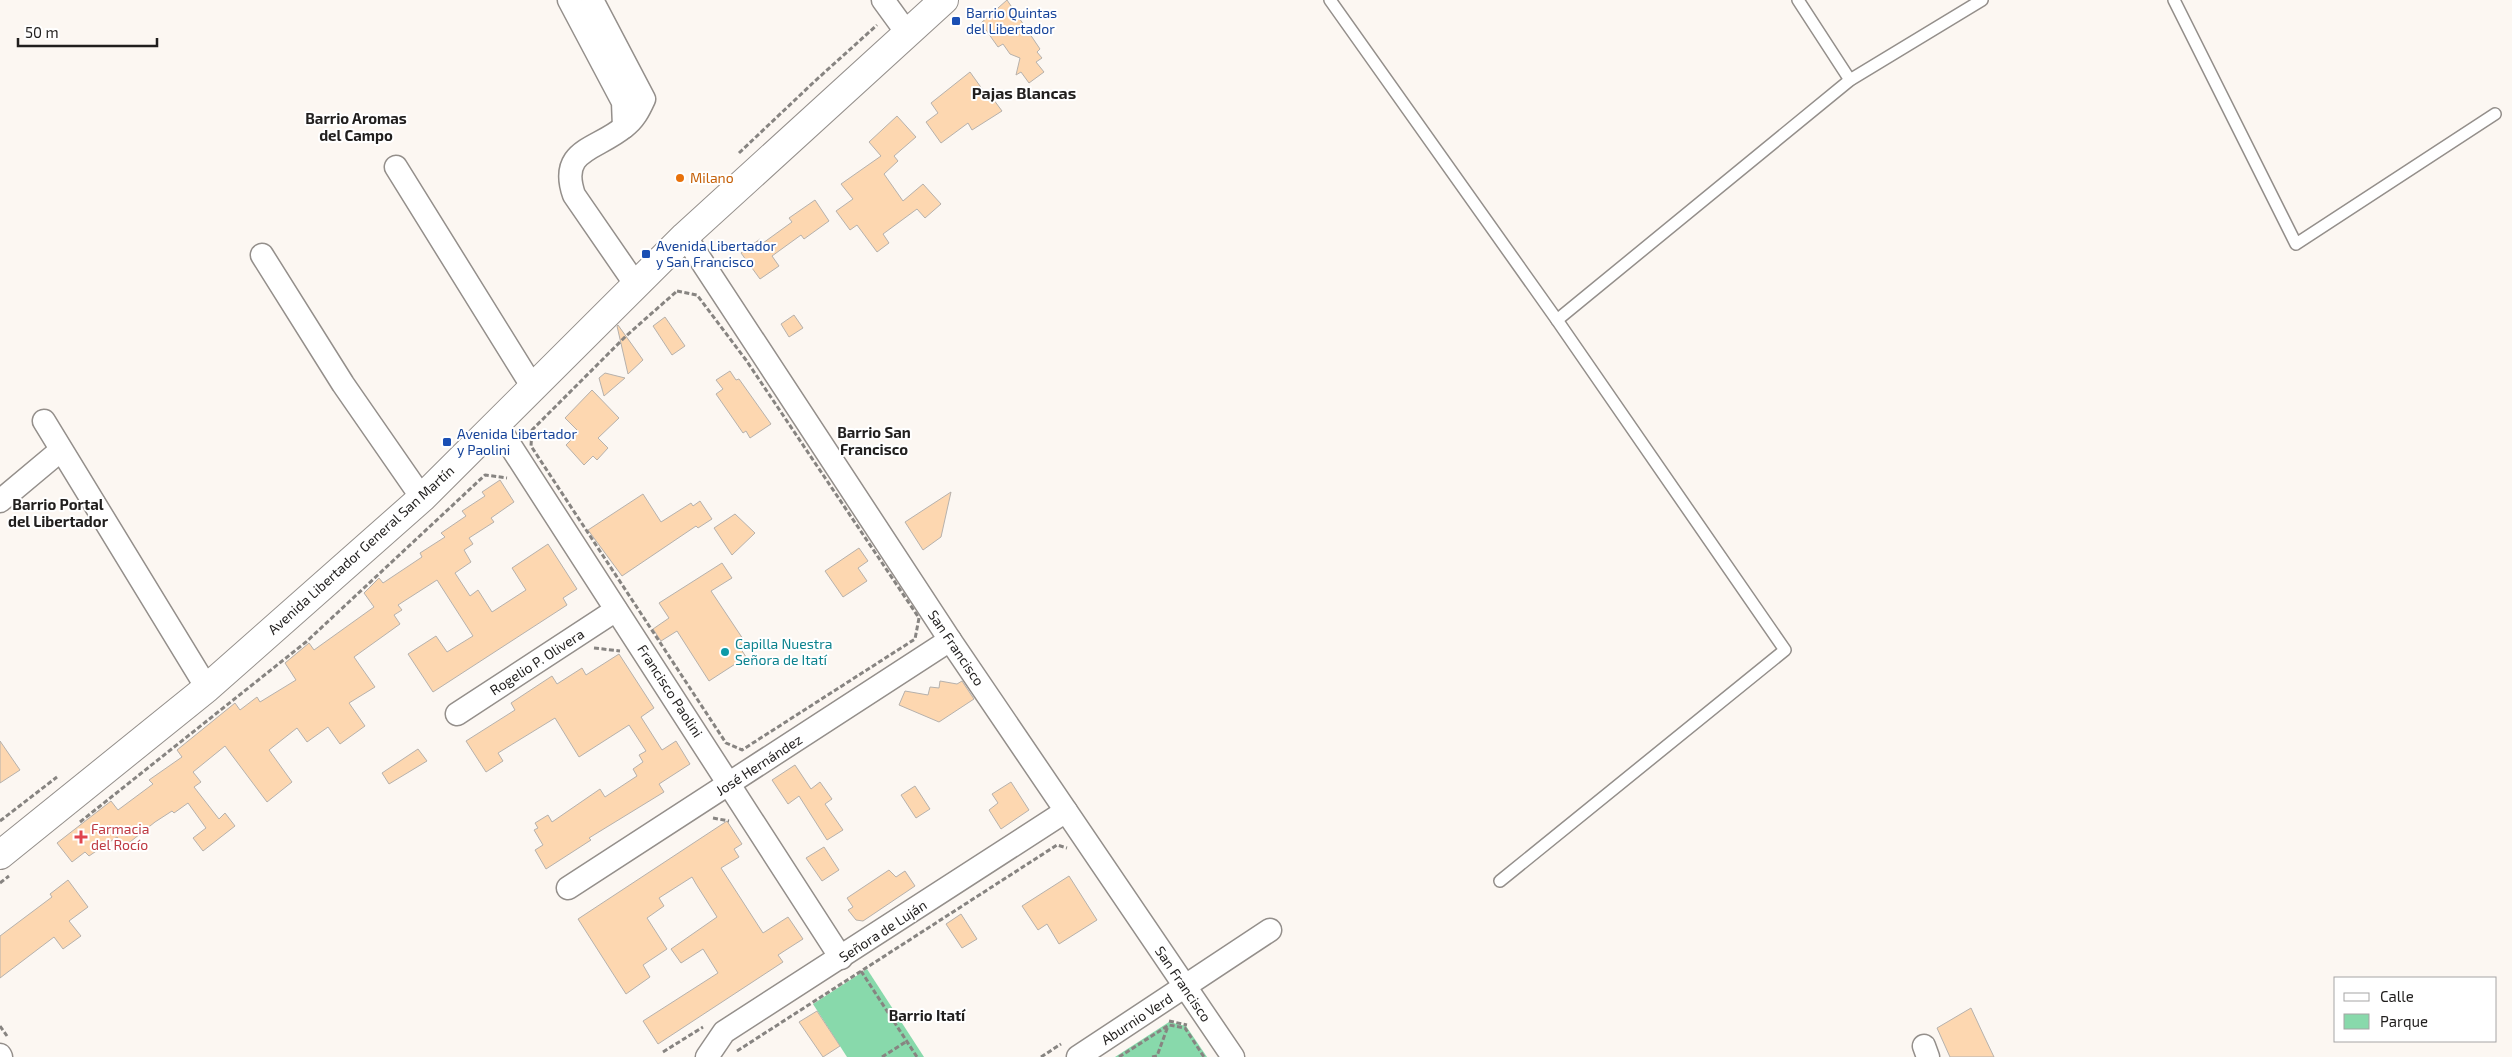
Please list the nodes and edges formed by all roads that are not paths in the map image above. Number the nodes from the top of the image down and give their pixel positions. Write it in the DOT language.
graph roads {
  1 [pos="569,0"];
  2 [pos="592,0"];
  3 [pos="944,0"];
  4 [pos="1330,0"];
  5 [pos="1798,0"];
  6 [pos="1982,0"];
  7 [pos="2174,0"];
  8 [pos="894,15"];
  9 [pos="1850,80"];
  10 [pos="2496,114"];
  11 [pos="624,128"];
  12 [pos="396,167"];
  13 [pos="684,236"];
  14 [pos="262,255"];
  15 [pos="636,285"];
  16 [pos="1557,320"];
  17 [pos="532,386"];
  18 [pos="44,421"];
  19 [pos="497,425"];
  20 [pos="60,450"];
  21 [pos="422,498"];
  22 [pos="0,501"];
  23 [pos="616,610"];
  24 [pos="950,640"];
  25 [pos="207,688"];
  26 [pos="458,714"];
  27 [pos="730,783"];
  28 [pos="1066,811"];
  29 [pos="8,863"];
  30 [pos="1500,881"];
  31 [pos="568,888"];
  32 [pos="1270,930"];
  33 [pos="841,958"];
  34 [pos="1185,987"];
  35 [pos="1071,1049"];
  36 [pos="718,1056"];
  37 [pos="1233,1057"];
  1 -- 11 [label="street"];
  2 -- 11 [label="street"];
  3 -- 8 [label="main road, Avenida Libertador General San Martín"];
  4 -- 16 [label="lane"];
  5 -- 9 [label="lane"];
  6 -- 9 [label="lane"];
  7 -- 10 [label="lane"];
  8 -- 13 [label="main road, Avenida Libertador General San Martín"];
  9 -- 16 [label="lane"];
  11 -- 15 [label="street"];
  12 -- 17 [label="street"];
  13 -- 15 [label="main road, Avenida Libertador General San Martín"];
  13 -- 24 [label="street, San Francisco"];
  14 -- 21 [label="street"];
  15 -- 17 [label="main road, Avenida Libertador General San Martín"];
  16 -- 30 [label="lane"];
  17 -- 19 [label="main road, Avenida Libertador General San Martín"];
  18 -- 20 [label="street"];
  19 -- 21 [label="main road, Avenida Libertador General San Martín"];
  19 -- 23 [label="street, Francisco Paolini"];
  20 -- 22 [label="street"];
  20 -- 25 [label="street"];
  21 -- 25 [label="main road, Avenida Libertador General San Martín"];
  23 -- 26 [label="street, Rogelio P. Olivera"];
  23 -- 27 [label="street, Francisco Paolini"];
  24 -- 27 [label="street, José Hernández"];
  24 -- 28 [label="street, San Francisco"];
  25 -- 29 [label="main road, Avenida Libertador General San Martín"];
  27 -- 31 [label="street, José Hernández"];
  27 -- 33 [label="street, Francisco Paolini"];
  28 -- 33 [label="street, Señora de Luján"];
  28 -- 34 [label="street, San Francisco"];
  32 -- 34 [label="street, Aburnio Verd"];
  33 -- 36 [label="street, Señora de Luján"];
  34 -- 35 [label="street, Aburnio Verd"];
  34 -- 37 [label="street, San Francisco"];
}
